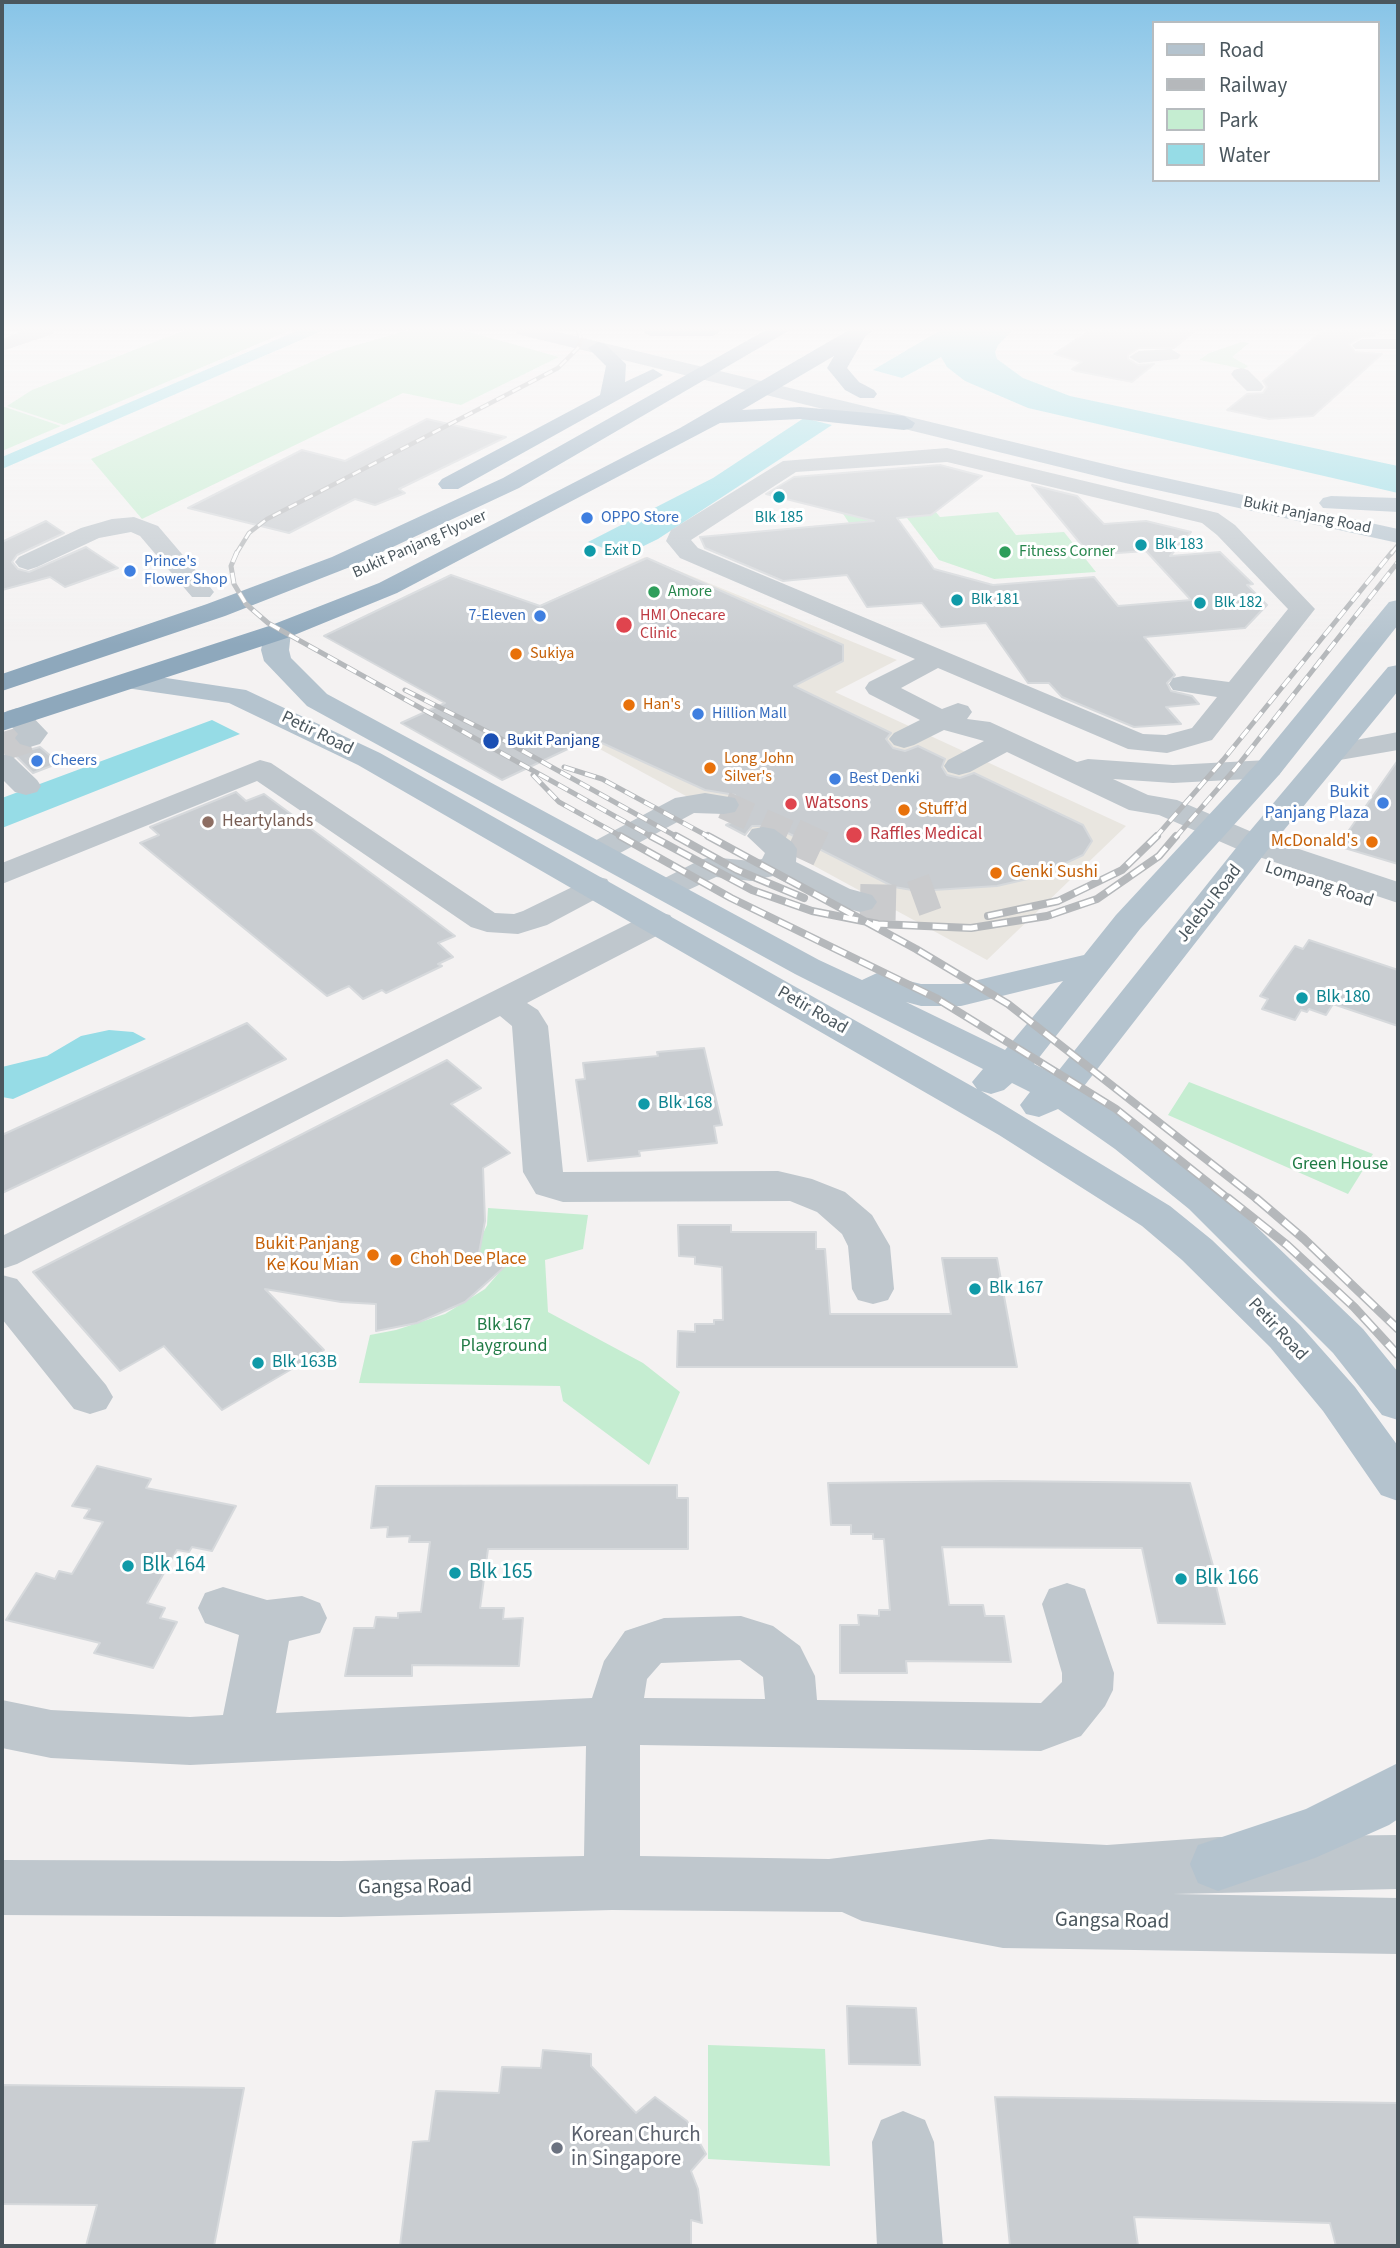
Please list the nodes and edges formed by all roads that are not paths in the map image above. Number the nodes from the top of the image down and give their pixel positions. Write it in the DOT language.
graph roads {
  1 [pos="542,435"];
  2 [pos="600,435"];
  3 [pos="649,435"];
  4 [pos="654,435"];
  5 [pos="956,435"];
  6 [pos="1033,435"];
  7 [pos="426,495"];
  8 [pos="1331,503"];
  9 [pos="1398,505"];
  10 [pos="1398,518"];
  11 [pos="1398,536"];
  12 [pos="28,562"];
  13 [pos="275,562"];
  14 [pos="213,587"];
  15 [pos="1398,608"];
  16 [pos="278,632"];
  17 [pos="924,654"];
  18 [pos="2,660"];
  19 [pos="1398,673"];
  20 [pos="38,679"];
  21 [pos="132,681"];
  22 [pos="2,682"];
  23 [pos="1183,684"];
  24 [pos="1059,690"];
  25 [pos="1236,691"];
  26 [pos="1014,694"];
  27 [pos="12,719"];
  28 [pos="962,719"];
  29 [pos="904,739"];
  30 [pos="1007,740"];
  31 [pos="1398,741"];
  32 [pos="375,747"];
  33 [pos="1334,752"];
  34 [pos="2,763"];
  35 [pos="1058,764"];
  36 [pos="959,766"];
  37 [pos="1268,769"];
  38 [pos="26,786"];
  39 [pos="730,813"];
  40 [pos="1207,835"];
  41 [pos="1250,853"];
  42 [pos="603,867"];
  43 [pos="2,874"];
  44 [pos="1398,894"];
  45 [pos="860,902"];
  46 [pos="662,906"];
  47 [pos="1398,911"];
  48 [pos="802,963"];
  49 [pos="1093,963"];
  50 [pos="777,992"];
  51 [pos="503,1002"];
  52 [pos="1011,1066"];
  53 [pos="1056,1090"];
  54 [pos="967,1101"];
  55 [pos="1013,1126"];
  56 [pos="2,1254"];
  57 [pos="873,1289"];
  58 [pos="2,1290"];
  59 [pos="90,1397"];
  60 [pos="1398,1403"];
  61 [pos="1398,1482"];
  62 [pos="1067,1604"];
  63 [pos="264,1616"];
  64 [pos="613,1721"];
  65 [pos="2,1724"];
  66 [pos="793,1724"];
  67 [pos="246,1738"];
  68 [pos="1398,1788"];
  69 [pos="1398,1862"];
  70 [pos="1218,1864"];
  71 [pos="612,1883"];
  72 [pos="829,1886"];
  73 [pos="2,1888"];
  74 [pos="1398,1926"];
  75 [pos="903,2142"];
  76 [pos="910,2246"];
  1 -- 7 [label="highway"];
  2 -- 20 [label="highway, Bukit Panjang Flyover"];
  3 -- 20 [label="highway, Bukit Panjang Flyover"];
  4 -- 16 [label="highway"];
  5 -- 11 [label="main road, Bukit Panjang Road"];
  6 -- 8 [label="main road, Bukit Panjang Road"];
  8 -- 9 [label="main road"];
  8 -- 10 [label="main road, Bukit Panjang Road"];
  12 -- 14 [label="street"];
  13 -- 14 [label="highway"];
  14 -- 18 [label="highway"];
  15 -- 37 [label="main road"];
  16 -- 21 [label="highway"];
  16 -- 32 [label="main road, Petir Road"];
  17 -- 25 [label="street"];
  17 -- 26 [label="street"];
  17 -- 28 [label="street"];
  19 -- 33 [label="main road, Jelebu Road"];
  20 -- 22 [label="highway, Bukit Panjang Flyover"];
  20 -- 27 [label="highway, Bukit Panjang Flyover"];
  21 -- 27 [label="highway"];
  21 -- 32 [label="main road, Petir Road"];
  23 -- 25 [label="street"];
  24 -- 26 [label="street"];
  25 -- 26 [label="street"];
  28 -- 29 [label="street"];
  28 -- 30 [label="street"];
  30 -- 35 [label="street"];
  30 -- 36 [label="street"];
  31 -- 33 [label="street"];
  32 -- 42 [label="main road, Petir Road"];
  33 -- 41 [label="main road, Jelebu Road"];
  34 -- 38 [label="street"];
  35 -- 37 [label="street"];
  35 -- 40 [label="street, Lompang Road"];
  37 -- 40 [label="main road"];
  39 -- 42 [label="street"];
  40 -- 41 [label="street, Lompang Road"];
  40 -- 49 [label="main road"];
  41 -- 44 [label="street, Lompang Road"];
  41 -- 47 [label="street, Lompang Road"];
  41 -- 53 [label="main road, Jelebu Road"];
  42 -- 43 [label="street"];
  42 -- 46 [label="main road, Petir Road"];
  45 -- 46 [label="street"];
  46 -- 48 [label="main road, Petir Road"];
  46 -- 50 [label="main road, Petir Road"];
  46 -- 51 [label="street"];
  48 -- 49 [label="main road"];
  48 -- 50 [label="main road"];
  48 -- 52 [label="main road, Petir Road"];
  49 -- 52 [label="main road"];
  50 -- 54 [label="main road, Petir Road"];
  51 -- 56 [label="street"];
  51 -- 57 [label="street"];
  52 -- 53 [label="main road, Petir Road"];
  52 -- 54 [label="main road"];
  53 -- 55 [label="main road, Jelebu Road"];
  53 -- 60 [label="main road, Petir Road"];
  54 -- 55 [label="main road, Petir Road"];
  55 -- 61 [label="main road, Petir Road"];
  58 -- 59 [label="street"];
  62 -- 66 [label="street"];
  63 -- 67 [label="street"];
  64 -- 66 [label="street"];
  64 -- 66 [label="street"];
  64 -- 67 [label="street"];
  64 -- 71 [label="street"];
  65 -- 67 [label="street"];
  68 -- 70 [label="main road"];
  69 -- 70 [label="street, Gangsa Road"];
  70 -- 72 [label="street, Gangsa Road"];
  71 -- 72 [label="street, Gangsa Road"];
  71 -- 73 [label="street, Gangsa Road"];
  72 -- 74 [label="street, Gangsa Road"];
  75 -- 76 [label="street"];
}
